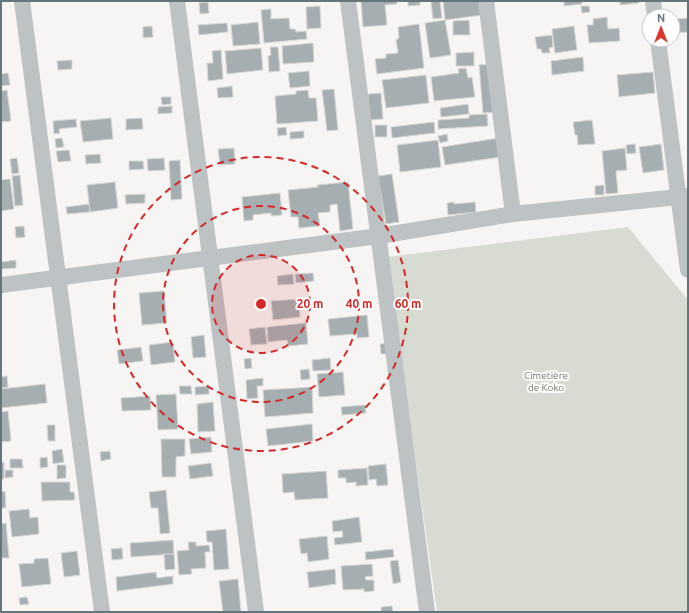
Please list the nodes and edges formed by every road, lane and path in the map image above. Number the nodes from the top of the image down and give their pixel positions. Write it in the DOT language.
graph roads {
  1 [pos="22,1"];
  2 [pos="177,1"];
  3 [pos="348,1"];
  4 [pos="486,1"];
  5 [pos="659,48"];
  6 [pos="683,197"];
  7 [pos="513,214"];
  8 [pos="379,236"];
  9 [pos="210,258"];
  10 [pos="688,270"];
  11 [pos="58,277"];
  12 [pos="1,285"];
  13 [pos="102,612"];
  14 [pos="256,612"];
  15 [pos="427,612"];
  1 -- 11 [label="street"];
  2 -- 9 [label="street"];
  3 -- 8 [label="street"];
  4 -- 7 [label="street"];
  5 -- 6 [label="street"];
  6 -- 7 [label="street"];
  6 -- 10 [label="street"];
  7 -- 8 [label="street"];
  8 -- 9 [label="street"];
  8 -- 15 [label="street"];
  9 -- 11 [label="street"];
  9 -- 14 [label="street"];
  11 -- 12 [label="street"];
  11 -- 13 [label="street"];
}
